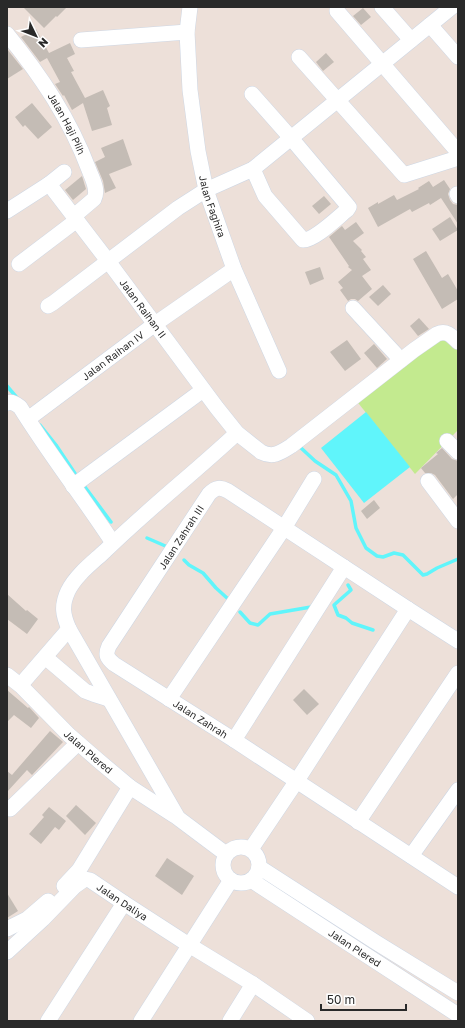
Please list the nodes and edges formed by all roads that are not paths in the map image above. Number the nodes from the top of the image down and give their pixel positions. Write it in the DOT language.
graph roads {
  1 [pos="190,7"];
  2 [pos="382,7"];
  3 [pos="452,7"];
  4 [pos="337,11"];
  5 [pos="430,25"];
  6 [pos="187,32"];
  7 [pos="7,34"];
  8 [pos="81,40"];
  9 [pos="411,40"];
  10 [pos="299,57"];
  11 [pos="458,57"];
  12 [pos="382,64"];
  13 [pos="252,94"];
  14 [pos="338,100"];
  15 [pos="291,138"];
  16 [pos="458,152"];
  17 [pos="458,158"];
  18 [pos="253,169"];
  19 [pos="64,172"];
  20 [pos="49,184"];
  21 [pos="206,190"];
  22 [pos="7,211"];
  23 [pos="75,218"];
  24 [pos="108,261"];
  25 [pos="19,264"];
  26 [pos="234,269"];
  27 [pos="48,306"];
  28 [pos="353,308"];
  29 [pos="154,324"];
  30 [pos="453,337"];
  31 [pos="401,360"];
  32 [pos="279,370"];
  33 [pos="203,390"];
  34 [pos="7,403"];
  35 [pos="33,415"];
  36 [pos="237,433"];
  37 [pos="448,441"];
  38 [pos="458,452"];
  39 [pos="314,479"];
  40 [pos="428,481"];
  41 [pos="75,484"];
  42 [pos="458,521"];
  43 [pos="284,528"];
  44 [pos="112,543"];
  45 [pos="344,567"];
  46 [pos="408,609"];
  47 [pos="69,629"];
  48 [pos="458,641"];
  49 [pos="107,655"];
  50 [pos="45,657"];
  51 [pos="458,673"];
  52 [pos="7,675"];
  53 [pos="24,681"];
  54 [pos="109,699"];
  55 [pos="169,699"];
  56 [pos="234,740"];
  57 [pos="78,743"];
  58 [pos="296,782"];
  59 [pos="130,787"];
  60 [pos="458,790"];
  61 [pos="10,809"];
  62 [pos="178,818"];
  63 [pos="358,822"];
  64 [pos="251,849"];
  65 [pos="226,854"];
  66 [pos="411,856"];
  67 [pos="259,867"];
  68 [pos="231,880"];
  69 [pos="251,880"];
  70 [pos="458,887"];
  71 [pos="124,903"];
  72 [pos="7,929"];
  73 [pos="377,943"];
  74 [pos="189,945"];
  75 [pos="7,952"];
  76 [pos="369,957"];
  77 [pos="253,984"];
  78 [pos="458,993"];
  79 [pos="458,1015"];
  80 [pos="48,1021"];
  81 [pos="141,1021"];
  82 [pos="230,1021"];
  83 [pos="307,1021"];
  1 -- 6 [label="street, Jalan Faghira"];
  2 -- 9 [label="street"];
  3 -- 5 [label="street"];
  4 -- 12 [label="street"];
  5 -- 9 [label="street"];
  5 -- 11 [label="street"];
  6 -- 8 [label="street"];
  6 -- 21 [label="street, Jalan Faghira"];
  7 -- 23 [label="street, Jalan Haji Piih"];
  9 -- 12 [label="street"];
  10 -- 14 [label="street"];
  12 -- 14 [label="street"];
  12 -- 16 [label="street"];
  13 -- 15 [label="street"];
  14 -- 15 [label="street"];
  14 -- 17 [label="street"];
  15 -- 18 [label="street"];
  15 -- 18 [label="street"];
  18 -- 21 [label="street"];
  19 -- 20 [label="street"];
  20 -- 22 [label="street"];
  20 -- 23 [label="street, Jalan Raihan II"];
  21 -- 24 [label="street"];
  21 -- 26 [label="street, Jalan Faghira"];
  23 -- 24 [label="street, Jalan Raihan II"];
  23 -- 25 [label="street"];
  24 -- 27 [label="street"];
  24 -- 29 [label="street, Jalan Raihan II"];
  26 -- 29 [label="street, Jalan Raihan IV"];
  26 -- 32 [label="street, Jalan Faghira"];
  28 -- 31 [label="street"];
  29 -- 33 [label="street, Jalan Raihan II"];
  29 -- 35 [label="street, Jalan Raihan IV"];
  30 -- 31 [label="street, Jalan Raihan II"];
  31 -- 36 [label="street, Jalan Raihan II"];
  33 -- 36 [label="street, Jalan Raihan II"];
  33 -- 41 [label="street"];
  34 -- 35 [label="street"];
  35 -- 41 [label="street"];
  36 -- 44 [label="street"];
  37 -- 38 [label="street"];
  39 -- 43 [label="street"];
  40 -- 42 [label="street"];
  41 -- 44 [label="street"];
  43 -- 45 [label="street"];
  43 -- 49 [label="street, Jalan Zahrah III"];
  43 -- 55 [label="street"];
  44 -- 47 [label="street"];
  45 -- 46 [label="street"];
  45 -- 56 [label="street"];
  46 -- 48 [label="street"];
  46 -- 58 [label="street"];
  47 -- 50 [label="street"];
  47 -- 54 [label="street"];
  49 -- 55 [label="street, Jalan Zahrah"];
  50 -- 53 [label="street"];
  50 -- 54 [label="street"];
  51 -- 63 [label="street"];
  52 -- 57 [label="street, Jalan Plered"];
  54 -- 62 [label="street"];
  55 -- 56 [label="street, Jalan Zahrah"];
  56 -- 58 [label="street, Jalan Zahrah"];
  57 -- 59 [label="street, Jalan Plered"];
  57 -- 61 [label="street"];
  58 -- 63 [label="street, Jalan Zahrah"];
  58 -- 64 [label="street"];
  59 -- 62 [label="street, Jalan Plered"];
  59 -- 72 [label="street"];
  60 -- 66 [label="street"];
  62 -- 65 [label="street, Jalan Plered"];
  63 -- 66 [label="street, Jalan Zahrah"];
  64 -- 65 [label="street"];
  64 -- 67 [label="street"];
  65 -- 68 [label="street"];
  66 -- 70 [label="street, Jalan Zahrah"];
  67 -- 69 [label="street"];
  67 -- 73 [label="street"];
  68 -- 69 [label="street"];
  68 -- 74 [label="street"];
  69 -- 76 [label="street, Jalan Plered"];
  71 -- 74 [label="street, Jalan Daliya"];
  71 -- 75 [label="street, Jalan Daliya"];
  71 -- 80 [label="street"];
  73 -- 76 [label="street"];
  73 -- 78 [label="street"];
  74 -- 77 [label="street, Jalan Daliya"];
  74 -- 81 [label="street"];
  76 -- 79 [label="street, Jalan Plered"];
  77 -- 82 [label="street"];
  77 -- 83 [label="street, Jalan Daliya"];
}
